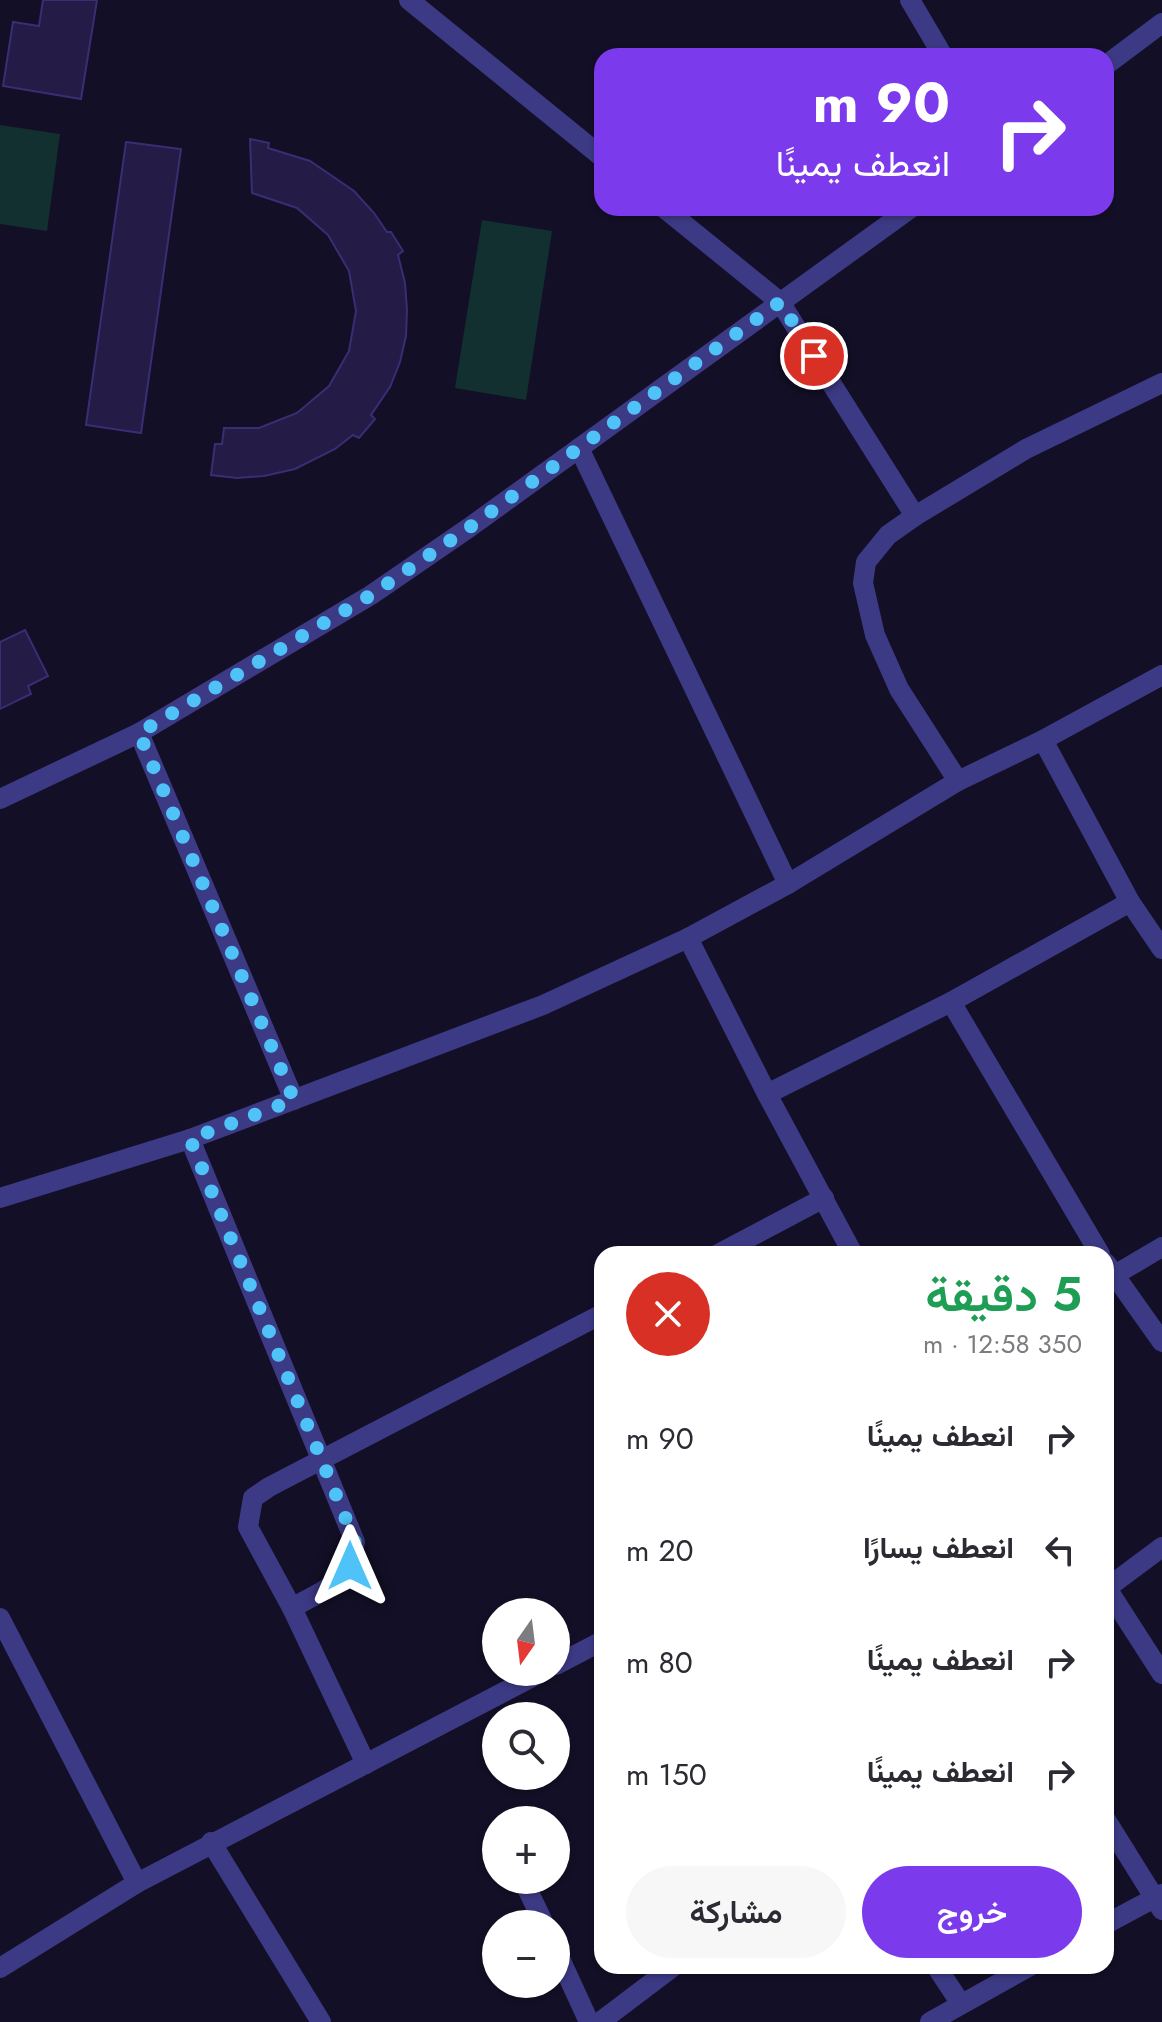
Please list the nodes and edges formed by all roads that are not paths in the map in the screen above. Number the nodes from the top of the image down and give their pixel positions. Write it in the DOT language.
graph roads {
  1 [pos="409,0"];
  2 [pos="910,0"];
  3 [pos="1162,23"];
  4 [pos="938,48"];
  5 [pos="1114,59"];
  6 [pos="594,150"];
  7 [pos="674,216"];
  8 [pos="900,216"];
  9 [pos="780,302"];
  10 [pos="1162,383"];
  11 [pos="579,448"];
  12 [pos="915,516"];
  13 [pos="1162,675"];
  14 [pos="139,733"];
  15 [pos="1043,740"];
  16 [pos="958,781"];
  17 [pos="0,799"];
  18 [pos="788,884"];
  19 [pos="1130,902"];
  20 [pos="688,938"];
  21 [pos="1162,949"];
  22 [pos="951,1002"];
  23 [pos="767,1094"];
  24 [pos="294,1100"];
  25 [pos="190,1139"];
  26 [pos="0,1198"];
  27 [pos="824,1198"];
  28 [pos="733,1246"];
  29 [pos="849,1246"];
  30 [pos="1095,1246"];
  31 [pos="1162,1247"];
  32 [pos="1114,1270"];
  33 [pos="1114,1281"];
  34 [pos="594,1318"];
  35 [pos="1162,1342"];
  36 [pos="322,1461"];
  37 [pos="1162,1547"];
  38 [pos="1114,1582"];
  39 [pos="1114,1600"];
  40 [pos="292,1608"];
  41 [pos="0,1618"];
  42 [pos="594,1645"];
  43 [pos="570,1658"];
  44 [pos="1162,1674"];
  45 [pos="515,1686"];
  46 [pos="366,1764"];
  47 [pos="1114,1832"];
  48 [pos="211,1842"];
  49 [pos="137,1883"];
  50 [pos="1160,1900"];
  51 [pos="1114,1920"];
  52 [pos="0,1968"];
  53 [pos="663,1974"];
  54 [pos="941,1974"];
  55 [pos="1015,1974"];
  56 [pos="570,1981"];
  57 [pos="961,2004"];
  58 [pos="321,2022"];
  59 [pos="589,2022"];
  60 [pos="600,2022"];
  61 [pos="930,2022"];
  1 -- 6 [label="street"];
  2 -- 4 [label="street"];
  3 -- 5 [label="street"];
  7 -- 9 [label="street"];
  8 -- 9 [label="street"];
  9 -- 11 [label="street"];
  9 -- 12 [label="street"];
  10 -- 12 [label="street"];
  11 -- 14 [label="street"];
  11 -- 18 [label="street"];
  12 -- 16 [label="street"];
  13 -- 15 [label="street"];
  14 -- 17 [label="street"];
  14 -- 24 [label="street"];
  15 -- 16 [label="street"];
  15 -- 19 [label="street"];
  16 -- 18 [label="street"];
  18 -- 20 [label="street"];
  19 -- 21 [label="street"];
  19 -- 22 [label="street"];
  20 -- 23 [label="street"];
  20 -- 24 [label="street"];
  22 -- 23 [label="street"];
  22 -- 30 [label="street"];
  23 -- 27 [label="street"];
  24 -- 25 [label="street"];
  25 -- 26 [label="street"];
  25 -- 36 [label="street"];
  27 -- 28 [label="street"];
  27 -- 29 [label="street"];
  31 -- 32 [label="street"];
  33 -- 35 [label="street"];
  34 -- 36 [label="street"];
  36 -- 40 [label="street"];
  36 -- 40 [label="street"];
  37 -- 38 [label="street"];
  39 -- 44 [label="street"];
  40 -- 46 [label="street"];
  41 -- 49 [label="street"];
  42 -- 43 [label="street"];
  45 -- 46 [label="street"];
  46 -- 48 [label="street"];
  47 -- 50 [label="street"];
  48 -- 49 [label="street"];
  48 -- 58 [label="street"];
  49 -- 52 [label="street"];
  50 -- 51 [label="street"];
  53 -- 60 [label="street"];
  54 -- 57 [label="street"];
  55 -- 57 [label="street"];
  56 -- 59 [label="street"];
  57 -- 61 [label="street"];
}
